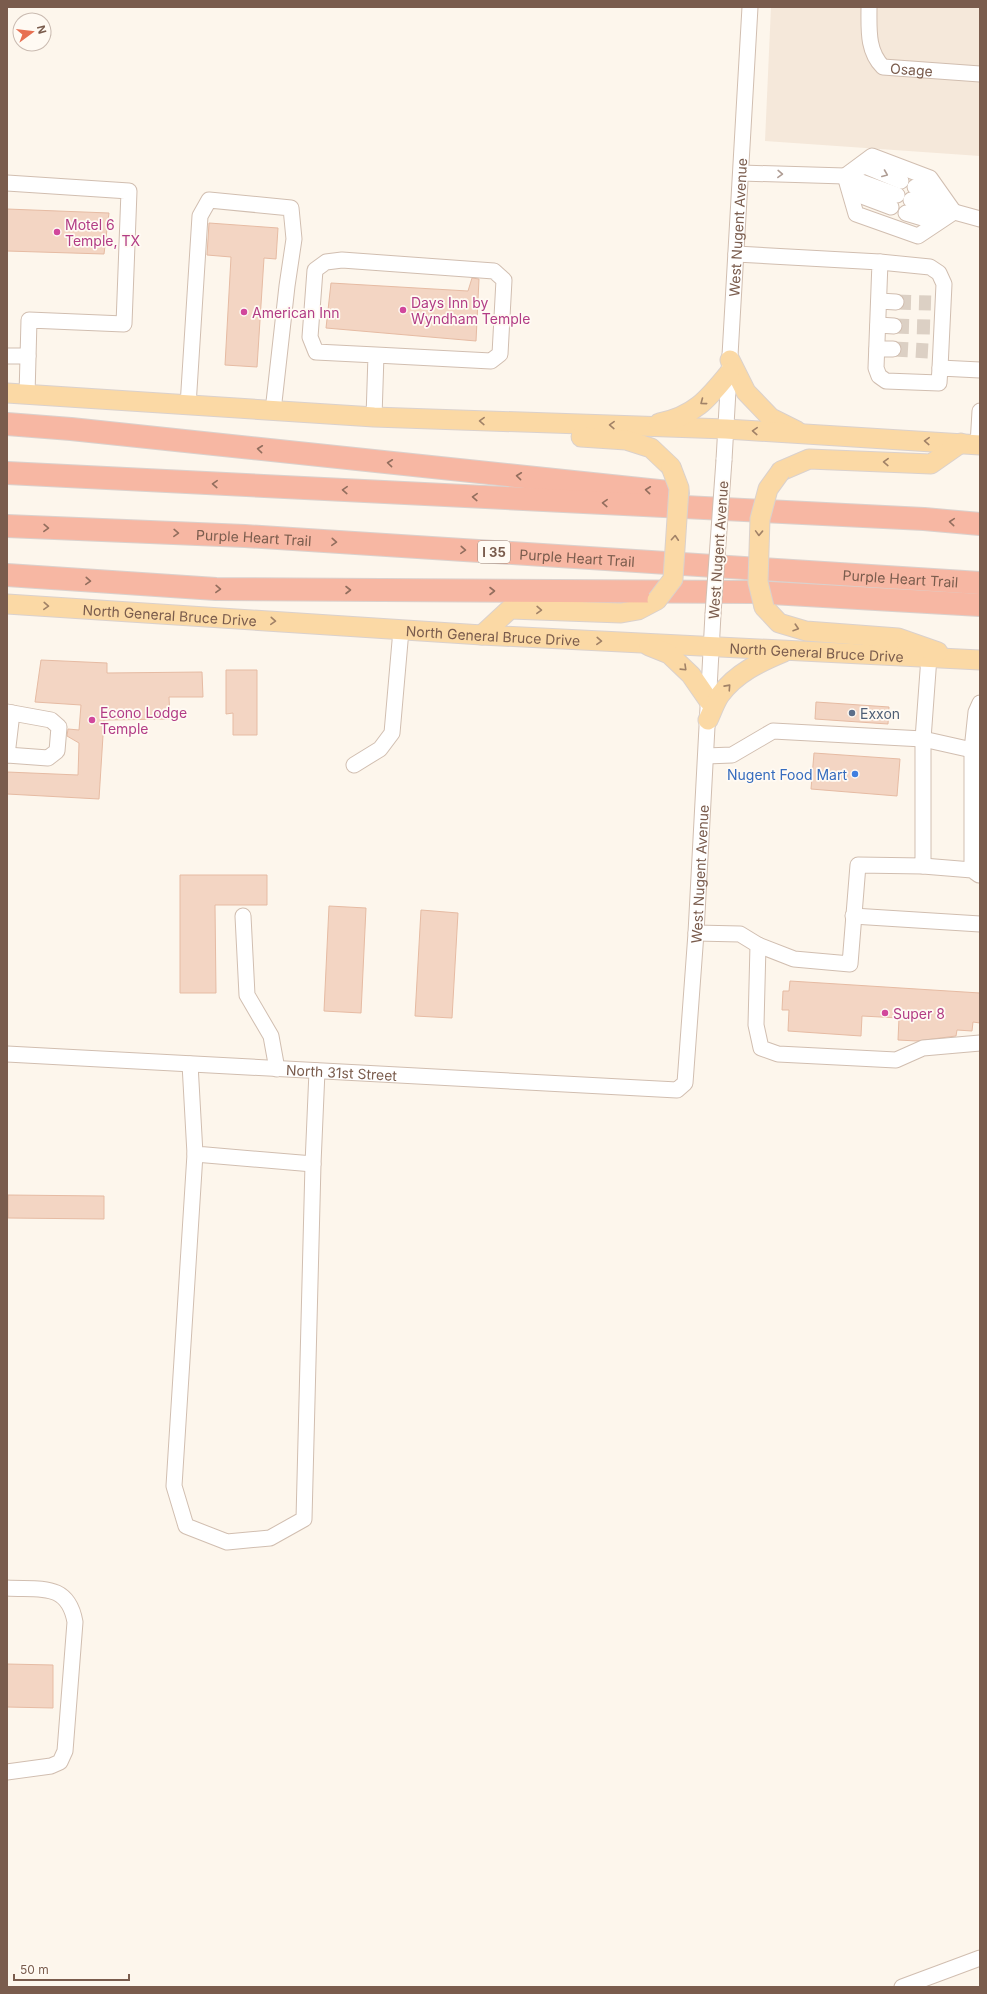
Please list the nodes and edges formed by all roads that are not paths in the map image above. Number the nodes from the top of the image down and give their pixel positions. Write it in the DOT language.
graph roads {
  1 [pos="750,7"];
  2 [pos="869,7"];
  3 [pos="980,74"];
  4 [pos="741,173"];
  5 [pos="845,176"];
  6 [pos="7,183"];
  7 [pos="935,206"];
  8 [pos="954,212"];
  9 [pos="980,218"];
  10 [pos="736,254"];
  11 [pos="880,262"];
  12 [pos="879,301"];
  13 [pos="896,302"];
  14 [pos="878,325"];
  15 [pos="894,326"];
  16 [pos="877,349"];
  17 [pos="893,349"];
  18 [pos="376,355"];
  19 [pos="7,356"];
  20 [pos="28,356"];
  21 [pos="729,366"];
  22 [pos="940,368"];
  23 [pos="980,370"];
  24 [pos="7,393"];
  25 [pos="27,394"];
  26 [pos="188,406"];
  27 [pos="273,411"];
  28 [pos="980,411"];
  29 [pos="374,417"];
  30 [pos="537,423"];
  31 [pos="7,424"];
  32 [pos="641,426"];
  33 [pos="726,429"];
  34 [pos="803,434"];
  35 [pos="973,444"];
  36 [pos="7,473"];
  37 [pos="924,519"];
  38 [pos="980,524"];
  39 [pos="7,526"];
  40 [pos="7,576"];
  41 [pos="980,583"];
  42 [pos="7,604"];
  43 [pos="980,605"];
  44 [pos="401,630"];
  45 [pos="482,635"];
  46 [pos="638,642"];
  47 [pos="712,646"];
  48 [pos="790,650"];
  49 [pos="929,658"];
  50 [pos="954,658"];
  51 [pos="980,660"];
  52 [pos="709,701"];
  53 [pos="980,703"];
  54 [pos="10,713"];
  55 [pos="708,720"];
  56 [pos="923,739"];
  57 [pos="972,750"];
  58 [pos="7,755"];
  59 [pos="706,756"];
  60 [pos="354,765"];
  61 [pos="923,866"];
  62 [pos="976,873"];
  63 [pos="243,916"];
  64 [pos="853,916"];
  65 [pos="980,924"];
  66 [pos="696,933"];
  67 [pos="758,945"];
  68 [pos="980,1043"];
  69 [pos="7,1054"];
  70 [pos="190,1064"];
  71 [pos="277,1069"];
  72 [pos="318,1071"];
  73 [pos="677,1090"];
  74 [pos="195,1154"];
  75 [pos="313,1164"];
  76 [pos="7,1588"];
  77 [pos="7,1772"];
  78 [pos="980,1958"];
  79 [pos="902,1987"];
  1 -- 4 [label="street, West Nugent Avenue"];
  2 -- 3 [label="street, Osage"];
  4 -- 5 [label="street, one-way"];
  4 -- 10 [label="street, West Nugent Avenue"];
  5 -- 5 [label="street, one-way"];
  5 -- 8 [label="street"];
  5 -- 8 [label="street"];
  6 -- 20 [label="street"];
  7 -- 7 [label="street"];
  7 -- 8 [label="street"];
  8 -- 9 [label="street"];
  10 -- 11 [label="street"];
  10 -- 21 [label="street, West Nugent Avenue"];
  11 -- 12 [label="street"];
  11 -- 22 [label="street"];
  12 -- 13 [label="street"];
  12 -- 14 [label="street"];
  14 -- 15 [label="street"];
  14 -- 16 [label="street"];
  16 -- 17 [label="street"];
  16 -- 22 [label="street"];
  18 -- 18 [label="street"];
  18 -- 29 [label="street"];
  19 -- 20 [label="street"];
  20 -- 25 [label="street"];
  21 -- 32 [label="main road, one-way"];
  21 -- 33 [label="street, West Nugent Avenue"];
  21 -- 34 [label="main road"];
  22 -- 23 [label="street"];
  24 -- 25 [label="main road"];
  25 -- 26 [label="main road"];
  26 -- 27 [label="main road"];
  26 -- 27 [label="street"];
  27 -- 29 [label="main road"];
  28 -- 35 [label="street"];
  30 -- 29 [label="main road, one-way"];
  32 -- 30 [label="main road, one-way"];
  45 -- 30 [label="main road, one-way, bridge"];
  37 -- 31 [label="highway, one-way"];
  32 -- 33 [label="main road"];
  34 -- 33 [label="main road, one-way"];
  33 -- 47 [label="street, West Nugent Avenue, bridge"];
  35 -- 34 [label="main road, one-way"];
  35 -- 50 [label="main road, one-way, bridge"];
  37 -- 36 [label="highway, one-way"];
  38 -- 37 [label="highway, one-way"];
  39 -- 41 [label="highway, Purple Heart Trail / I 35, one-way"];
  40 -- 43 [label="highway, one-way"];
  42 -- 44 [label="main road, North General Bruce Drive, one-way"];
  44 -- 45 [label="main road, North General Bruce Drive"];
  44 -- 60 [label="street"];
  45 -- 46 [label="main road, North General Bruce Drive, one-way"];
  46 -- 47 [label="main road, North General Bruce Drive"];
  46 -- 52 [label="main road, one-way"];
  47 -- 48 [label="main road, North General Bruce Drive"];
  47 -- 52 [label="street, West Nugent Avenue"];
  48 -- 49 [label="main road, North General Bruce Drive"];
  55 -- 48 [label="main road, one-way"];
  49 -- 50 [label="main road, North General Bruce Drive"];
  49 -- 56 [label="street"];
  50 -- 51 [label="main road, North General Bruce Drive"];
  52 -- 55 [label="street, West Nugent Avenue"];
  53 -- 57 [label="street"];
  54 -- 58 [label="street"];
  54 -- 58 [label="street"];
  55 -- 59 [label="street, West Nugent Avenue"];
  56 -- 57 [label="street"];
  56 -- 59 [label="street"];
  56 -- 61 [label="street"];
  57 -- 62 [label="street"];
  59 -- 66 [label="street, West Nugent Avenue"];
  61 -- 62 [label="street"];
  61 -- 64 [label="street"];
  63 -- 71 [label="street"];
  64 -- 65 [label="street"];
  64 -- 67 [label="street"];
  66 -- 67 [label="street"];
  66 -- 73 [label="street, West Nugent Avenue"];
  67 -- 68 [label="street"];
  69 -- 70 [label="street, North 31st Street"];
  70 -- 71 [label="street, North 31st Street"];
  70 -- 74 [label="street"];
  71 -- 72 [label="street, North 31st Street"];
  72 -- 73 [label="street, North 31st Street"];
  72 -- 75 [label="street"];
  74 -- 75 [label="street"];
  74 -- 75 [label="street"];
  76 -- 77 [label="street"];
  78 -- 79 [label="street"];
}
